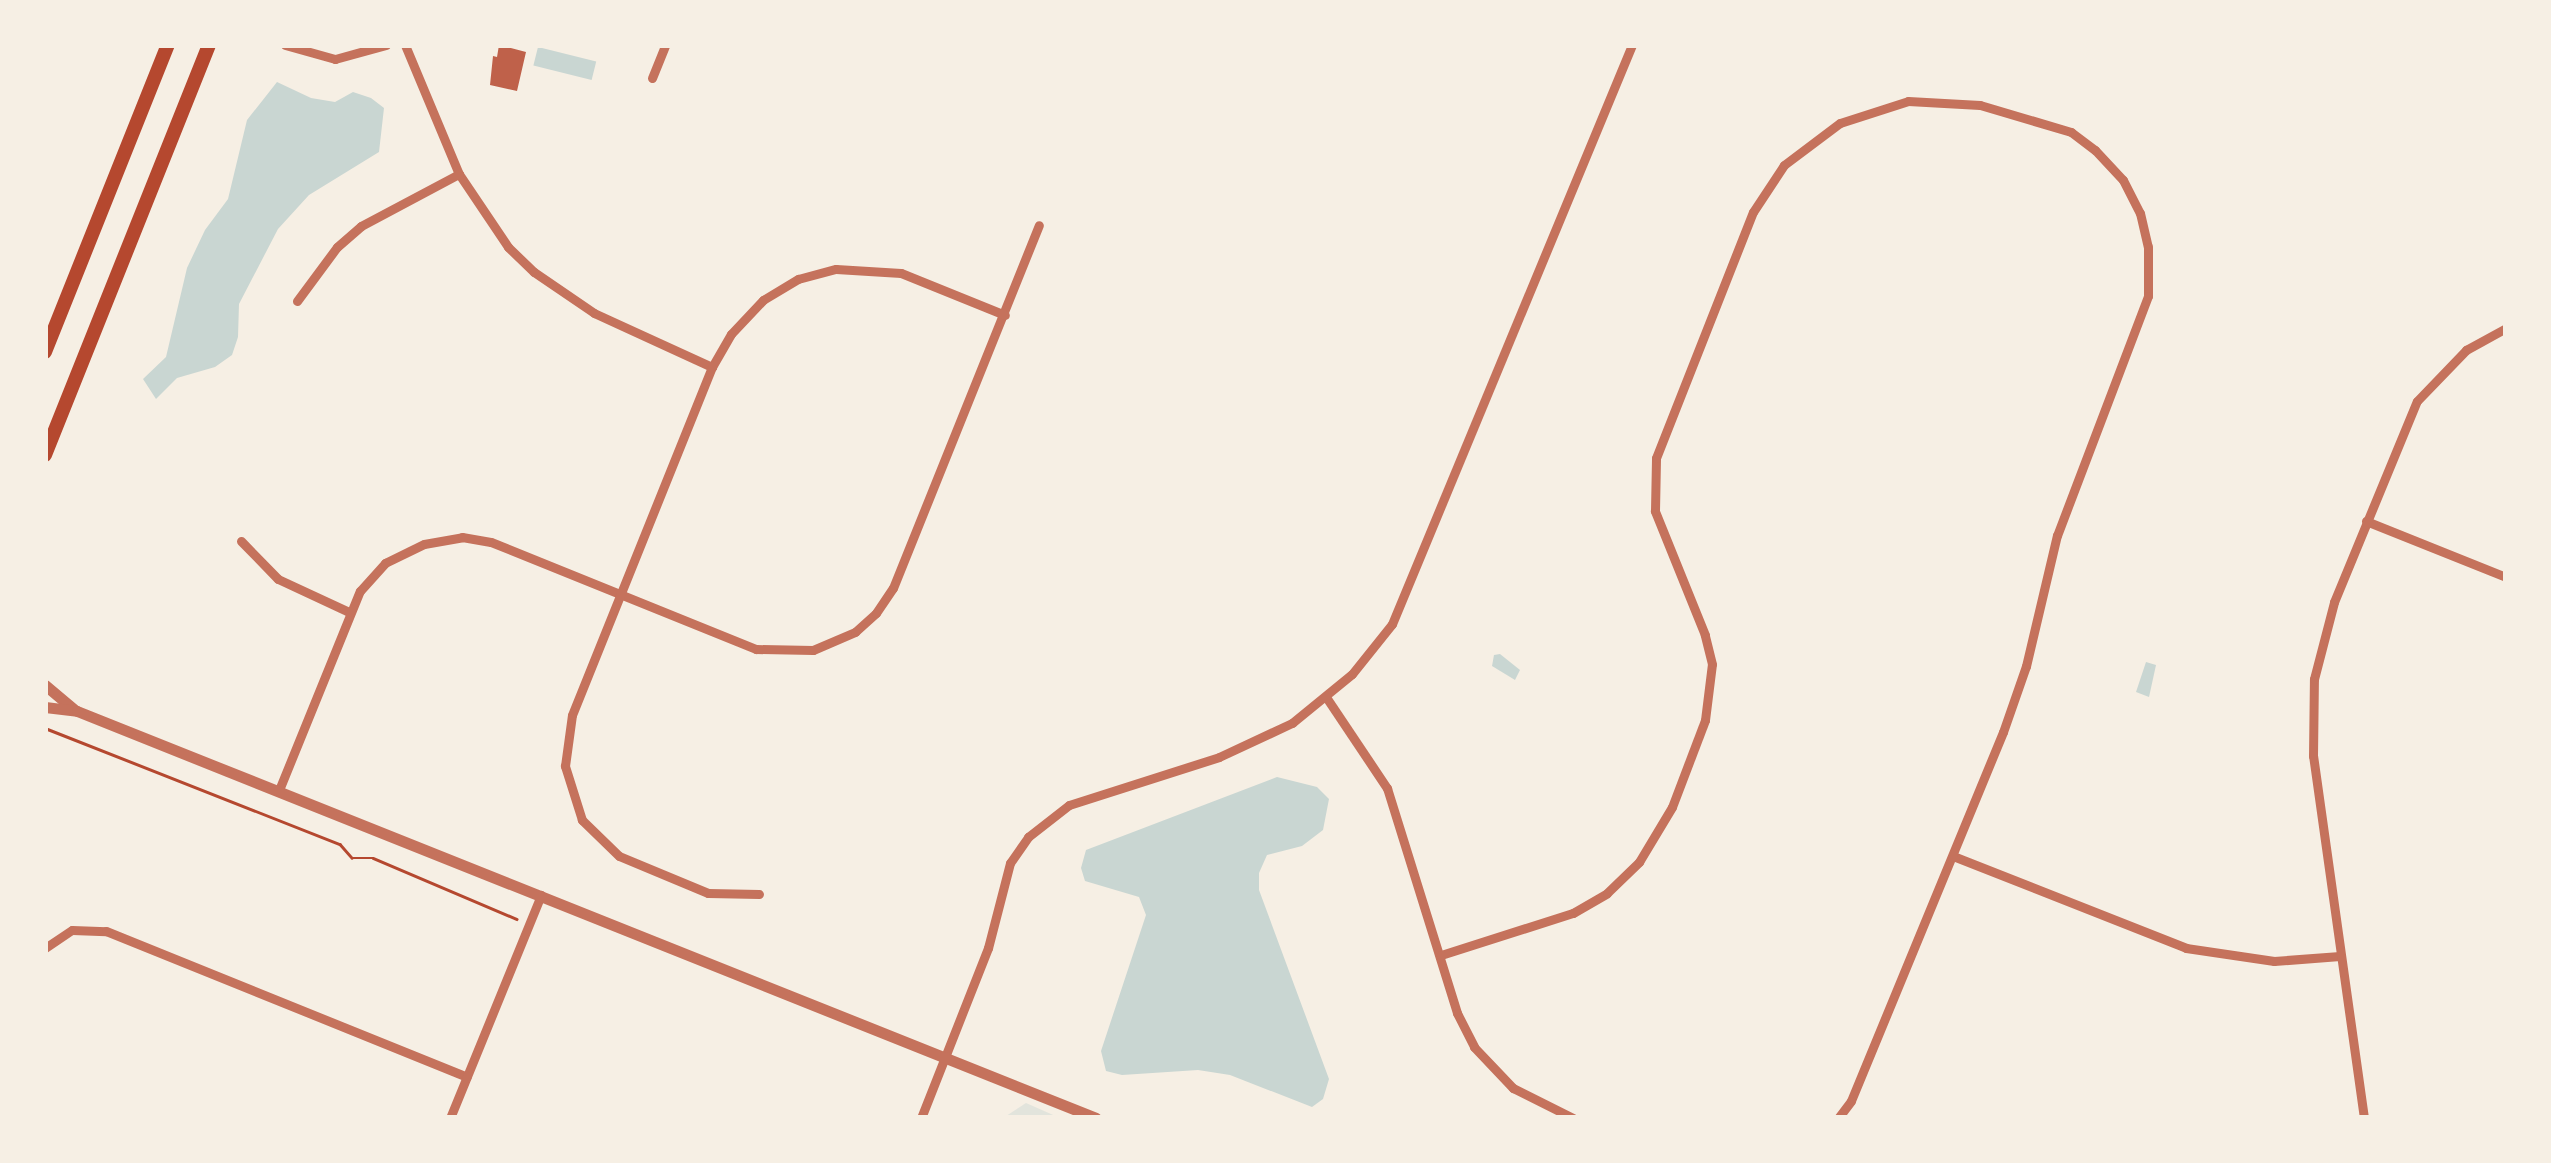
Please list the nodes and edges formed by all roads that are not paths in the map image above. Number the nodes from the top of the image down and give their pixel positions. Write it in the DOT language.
graph roads {
  1 [pos="168,45"];
  2 [pos="209,45"];
  3 [pos="285,45"];
  4 [pos="386,45"];
  5 [pos="405,45"];
  6 [pos="665,45"];
  7 [pos="1632,45"];
  8 [pos="371,46"];
  9 [pos="652,78"];
  10 [pos="458,174"];
  11 [pos="1039,225"];
  12 [pos="297,301"];
  13 [pos="1004,314"];
  14 [pos="2506,328"];
  15 [pos="45,352"];
  16 [pos="712,367"];
  17 [pos="45,454"];
  18 [pos="2366,521"];
  19 [pos="241,541"];
  20 [pos="2506,577"];
  21 [pos="621,595"];
  22 [pos="349,612"];
  23 [pos="45,685"];
  24 [pos="1326,697"];
  25 [pos="45,707"];
  26 [pos="77,711"];
  27 [pos="280,790"];
  28 [pos="1952,856"];
  29 [pos="758,894"];
  30 [pos="542,896"];
  31 [pos="45,948"];
  32 [pos="1441,955"];
  33 [pos="2340,956"];
  34 [pos="946,1058"];
  35 [pos="466,1077"];
  36 [pos="450,1118"];
  37 [pos="921,1118"];
  38 [pos="1096,1118"];
  39 [pos="1572,1118"];
  40 [pos="1838,1118"];
  41 [pos="2364,1118"];
  1 -- 15 [label="main road"];
  2 -- 17 [label="main road"];
  3 -- 8 [label="street"];
  4 -- 8 [label="street"];
  5 -- 10 [label="street"];
  6 -- 9 [label="street"];
  7 -- 24 [label="street"];
  10 -- 12 [label="street"];
  10 -- 16 [label="street"];
  11 -- 13 [label="street"];
  13 -- 16 [label="street"];
  13 -- 21 [label="street"];
  14 -- 18 [label="street"];
  16 -- 21 [label="street"];
  18 -- 20 [label="street"];
  18 -- 33 [label="street"];
  19 -- 22 [label="street"];
  21 -- 22 [label="street"];
  21 -- 29 [label="street"];
  22 -- 27 [label="street"];
  23 -- 26 [label="street"];
  24 -- 32 [label="street"];
  24 -- 34 [label="street"];
  25 -- 26 [label="street"];
  26 -- 27 [label="street"];
  27 -- 30 [label="street"];
  28 -- 32 [label="street"];
  28 -- 33 [label="street"];
  28 -- 40 [label="street"];
  30 -- 34 [label="street"];
  30 -- 35 [label="street"];
  31 -- 35 [label="street"];
  32 -- 39 [label="street"];
  33 -- 41 [label="street"];
  34 -- 37 [label="street"];
  34 -- 38 [label="street"];
  35 -- 36 [label="street"];
}
